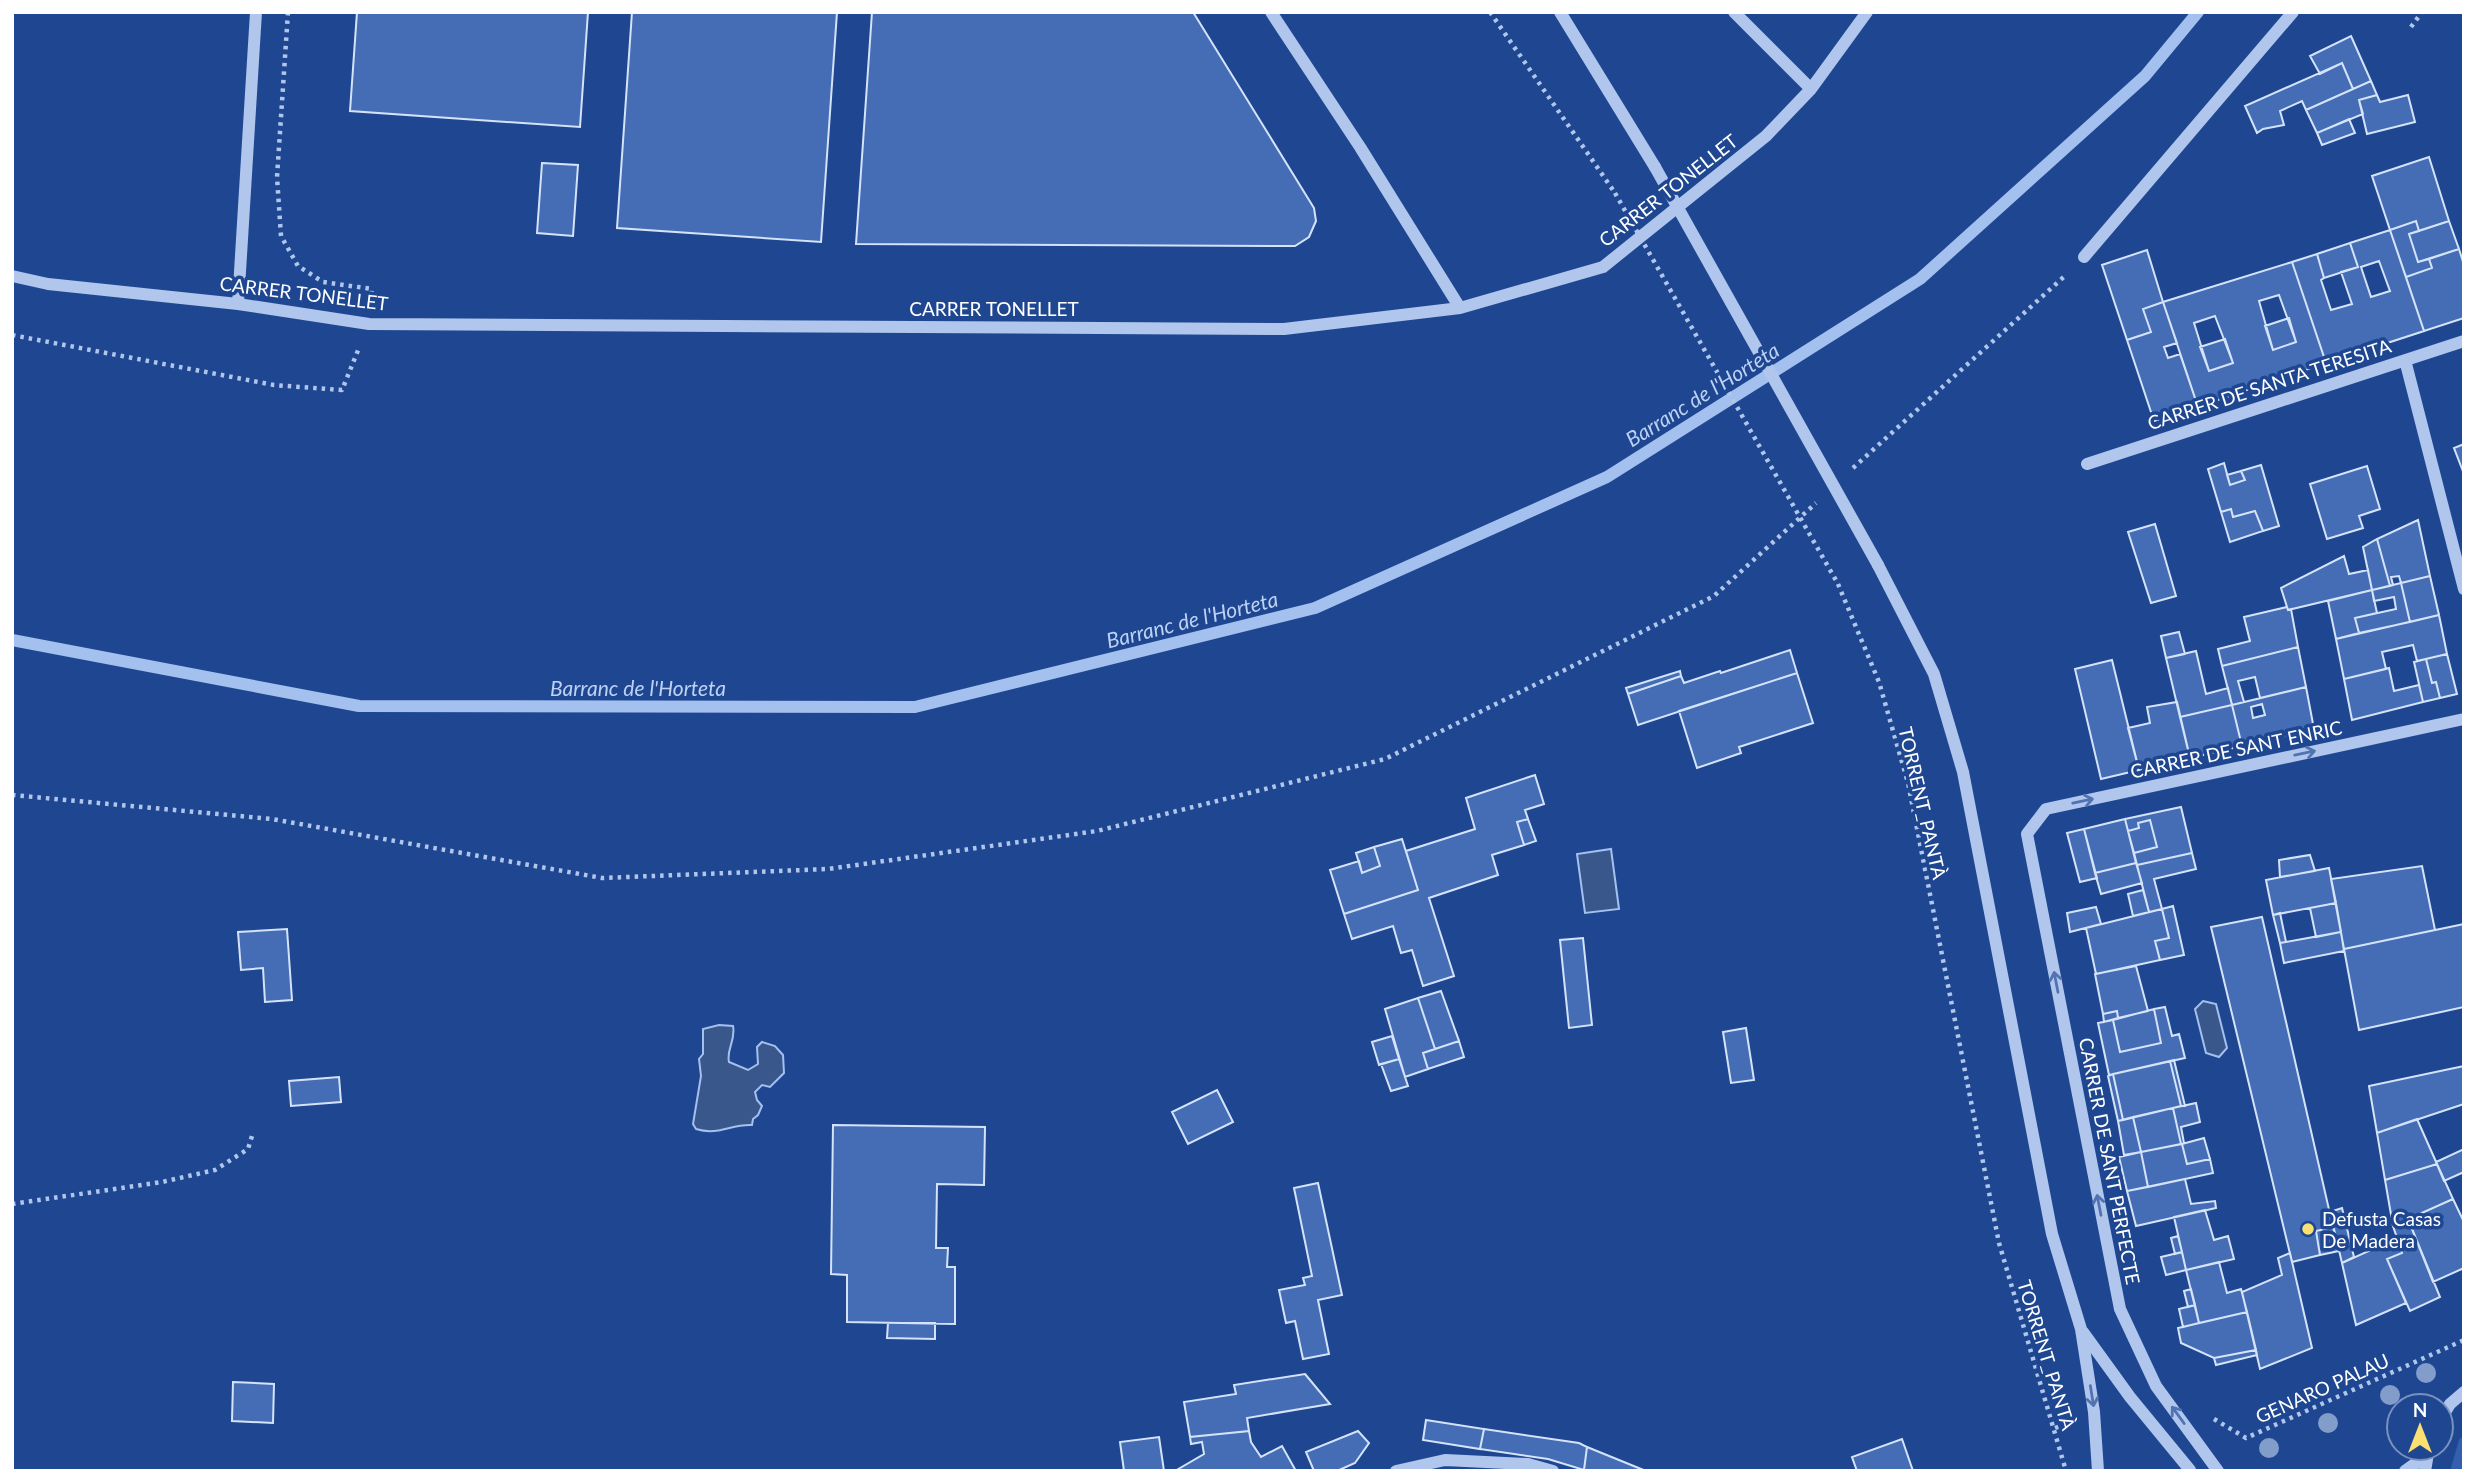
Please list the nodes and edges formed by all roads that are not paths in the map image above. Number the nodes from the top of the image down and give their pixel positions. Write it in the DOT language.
graph roads {
  1 [pos="256,12"];
  2 [pos="1272,12"];
  3 [pos="1560,12"];
  4 [pos="1734,12"];
  5 [pos="1867,12"];
  6 [pos="2293,12"];
  7 [pos="1811,89"];
  8 [pos="2084,257"];
  9 [pos="12,276"];
  10 [pos="238,304"];
  11 [pos="1460,308"];
  12 [pos="2464,341"];
  13 [pos="2405,360"];
  14 [pos="2087,464"];
  15 [pos="2464,589"];
  16 [pos="2464,719"];
  17 [pos="2027,834"];
  18 [pos="2081,1329"];
  19 [pos="2189,1470"];
  20 [pos="1396,1471"];
  21 [pos="1552,1471"];
  22 [pos="2098,1471"];
  23 [pos="2218,1471"];
  1 -- 10 [label="street"];
  2 -- 11 [label="street"];
  3 -- 18 [label="street, bridge"];
  4 -- 7 [label="street"];
  5 -- 7 [label="street, CARRER TONELLET"];
  6 -- 8 [label="street"];
  7 -- 11 [label="street, CARRER TONELLET"];
  9 -- 10 [label="street, CARRER TONELLET"];
  10 -- 11 [label="street, CARRER TONELLET"];
  12 -- 13 [label="street, CARRER DE SANTA TERESITA"];
  13 -- 14 [label="street, CARRER DE SANTA TERESITA"];
  13 -- 15 [label="street"];
  17 -- 16 [label="street, CARRER DE SANT ENRIC, one-way"];
  23 -- 17 [label="street, CARRER DE SANT PERFECTE, one-way"];
  18 -- 19 [label="street"];
  18 -- 22 [label="street, one-way"];
  20 -- 21 [label="street"];
}
